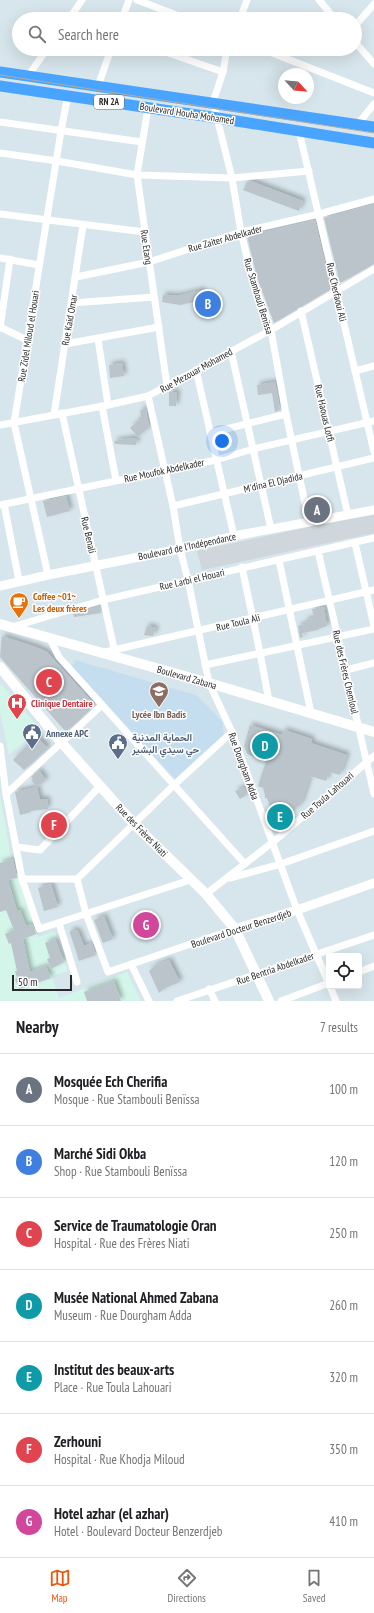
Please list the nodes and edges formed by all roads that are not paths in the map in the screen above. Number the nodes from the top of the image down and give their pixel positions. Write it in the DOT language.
graph roads {
  1 [pos="82,0"];
  2 [pos="129,0"];
  3 [pos="138,0"];
  4 [pos="246,0"];
  5 [pos="319,0"];
  6 [pos="374,4"];
  7 [pos="74,12"];
  8 [pos="125,12"];
  9 [pos="169,12"];
  10 [pos="242,12"];
  11 [pos="329,12"];
  12 [pos="362,18"];
  13 [pos="362,50"];
  14 [pos="42,56"];
  15 [pos="109,56"];
  16 [pos="177,56"];
  17 [pos="226,56"];
  18 [pos="280,56"];
  19 [pos="374,64"];
  20 [pos="0,72"];
  21 [pos="223,72"];
  22 [pos="28,76"];
  23 [pos="0,86"];
  24 [pos="98,86"];
  25 [pos="374,93"];
  26 [pos="68,95"];
  27 [pos="213,102"];
  28 [pos="374,104"];
  29 [pos="148,108"];
  30 [pos="218,118"];
  31 [pos="0,122"];
  32 [pos="358,124"];
  33 [pos="374,127"];
  34 [pos="61,131"];
  35 [pos="299,131"];
  36 [pos="142,142"];
  37 [pos="374,143"];
  38 [pos="0,153"];
  39 [pos="57,161"];
  40 [pos="308,171"];
  41 [pos="137,175"];
  42 [pos="232,178"];
  43 [pos="374,199"];
  44 [pos="0,214"];
  45 [pos="319,214"];
  46 [pos="46,220"];
  47 [pos="83,225"];
  48 [pos="145,232"];
  49 [pos="241,232"];
  50 [pos="0,258"];
  51 [pos="10,259"];
  52 [pos="149,262"];
  53 [pos="39,265"];
  54 [pos="374,269"];
  55 [pos="76,278"];
  56 [pos="337,291"];
  57 [pos="154,297"];
  58 [pos="72,303"];
  59 [pos="302,311"];
  60 [pos="0,328"];
  61 [pos="159,328"];
  62 [pos="271,330"];
  63 [pos="98,339"];
  64 [pos="27,340"];
  65 [pos="65,344"];
  66 [pos="231,351"];
  67 [pos="374,366"];
  68 [pos="196,370"];
  69 [pos="355,371"];
  70 [pos="167,386"];
  71 [pos="148,396"];
  72 [pos="105,406"];
  73 [pos="62,413"];
  74 [pos="286,414"];
  75 [pos="54,415"];
  76 [pos="371,421"];
  77 [pos="14,424"];
  78 [pos="247,424"];
  79 [pos="0,425"];
  80 [pos="329,430"];
  81 [pos="210,433"];
  82 [pos="292,439"];
  83 [pos="252,449"];
  84 [pos="374,452"];
  85 [pos="374,458"];
  86 [pos="216,460"];
  87 [pos="338,467"];
  88 [pos="165,470"];
  89 [pos="300,476"];
  90 [pos="116,480"];
  91 [pos="261,484"];
  92 [pos="78,489"];
  93 [pos="224,493"];
  94 [pos="32,498"];
  95 [pos="2,504"];
  96 [pos="173,506"];
  97 [pos="374,510"];
  98 [pos="348,515"];
  99 [pos="309,522"];
  100 [pos="271,529"];
  101 [pos="234,536"];
  102 [pos="374,538"];
  103 [pos="355,543"];
  104 [pos="180,549"];
  105 [pos="318,551"];
  106 [pos="279,560"];
  107 [pos="96,565"];
  108 [pos="242,568"];
  109 [pos="48,575"];
  110 [pos="188,580"];
  111 [pos="19,581"];
  112 [pos="0,586"];
  113 [pos="370,591"];
  114 [pos="103,600"];
  115 [pos="329,600"];
  116 [pos="289,609"];
  117 [pos="252,618"];
  118 [pos="0,624"];
  119 [pos="374,626"];
  120 [pos="12,627"];
  121 [pos="374,629"];
  122 [pos="198,631"];
  123 [pos="49,637"];
  124 [pos="338,637"];
  125 [pos="297,645"];
  126 [pos="260,653"];
  127 [pos="116,654"];
  128 [pos="374,663"];
  129 [pos="205,665"];
  130 [pos="0,667"];
  131 [pos="346,670"];
  132 [pos="209,683"];
  133 [pos="269,701"];
  134 [pos="102,705"];
  135 [pos="311,713"];
  136 [pos="359,727"];
  137 [pos="232,732"];
  138 [pos="374,732"];
  139 [pos="61,742"];
  140 [pos="0,746"];
  141 [pos="374,756"];
  142 [pos="366,762"];
  143 [pos="100,786"];
  144 [pos="174,786"];
  145 [pos="6,794"];
  146 [pos="374,794"];
  147 [pos="134,824"];
  148 [pos="374,831"];
  149 [pos="273,842"];
  150 [pos="16,847"];
  151 [pos="245,864"];
  152 [pos="281,864"];
  153 [pos="22,879"];
  154 [pos="77,879"];
  155 [pos="226,879"];
  156 [pos="190,880"];
  157 [pos="374,883"];
  158 [pos="206,894"];
  159 [pos="298,910"];
  160 [pos="86,914"];
  161 [pos="58,923"];
  162 [pos="235,929"];
  163 [pos="374,935"];
  164 [pos="317,954"];
  165 [pos="130,964"];
  166 [pos="374,966"];
  167 [pos="362,971"];
  168 [pos="257,975"];
  169 [pos="326,976"];
  170 [pos="77,982"];
  171 [pos="326,985"];
  172 [pos="209,989"];
  173 [pos="331,989"];
  174 [pos="149,1001"];
  175 [pos="177,1001"];
  176 [pos="215,1001"];
  177 [pos="269,1001"];
  178 [pos="281,1001"];
  179 [pos="336,1001"];
  1 -- 7 [label="street"];
  2 -- 8 [label="street"];
  3 -- 9 [label="street"];
  4 -- 10 [label="street"];
  5 -- 11 [label="street"];
  6 -- 12 [label="street"];
  13 -- 19 [label="street"];
  14 -- 22 [label="street"];
  15 -- 24 [label="street"];
  16 -- 21 [label="street"];
  17 -- 21 [label="street"];
  18 -- 25 [label="street"];
  20 -- 22 [label="main road, Boulevard Houha Mohamed / RN 2A"];
  21 -- 27 [label="street"];
  22 -- 24 [label="main road, Boulevard Houha Mohamed / RN 2A"];
  23 -- 26 [label="main road, Boulevard Houha Mohamed / RN 2A"];
  24 -- 27 [label="main road, Boulevard Houha Mohamed / RN 2A"];
  26 -- 29 [label="main road, Boulevard Houha Mohamed / RN 2A"];
  26 -- 34 [label="street, Rue Zidel Miloud el Houari"];
  27 -- 30 [label="street, Rue Stambouli Benïssa"];
  27 -- 32 [label="main road, Boulevard Houha Mohamed / RN 2A"];
  28 -- 32 [label="street"];
  29 -- 30 [label="main road, Boulevard Houha Mohamed / RN 2A"];
  29 -- 36 [label="street, Rue Etang"];
  30 -- 35 [label="main road, Boulevard Houha Mohamed / RN 2A"];
  30 -- 42 [label="street, Rue Stambouli Benïssa"];
  31 -- 34 [label="street"];
  32 -- 33 [label="main road, Boulevard Houha Mohamed / RN 2A"];
  34 -- 36 [label="street"];
  34 -- 39 [label="street, Rue Zidel Miloud el Houari"];
  35 -- 37 [label="main road, Boulevard Houha Mohamed / RN 2A"];
  35 -- 40 [label="street, Rue Cherfaoui Ali"];
  36 -- 41 [label="street, Rue Etang"];
  38 -- 39 [label="street"];
  39 -- 41 [label="street"];
  39 -- 46 [label="street, Rue Zidel Miloud el Houari"];
  40 -- 42 [label="street"];
  40 -- 45 [label="street, Rue Cherfaoui Ali"];
  41 -- 42 [label="street"];
  41 -- 48 [label="street, Rue Etang"];
  42 -- 49 [label="street, Rue Stambouli Benïssa"];
  43 -- 45 [label="street, Rue Zaiter Abdelkader"];
  44 -- 46 [label="street"];
  45 -- 49 [label="street, Rue Zaiter Abdelkader"];
  45 -- 56 [label="street, Rue Cherfaoui Ali"];
  46 -- 47 [label="street"];
  46 -- 53 [label="street, Rue Zidel Miloud el Houari"];
  47 -- 48 [label="street"];
  47 -- 55 [label="street, Rue Kaid Omar"];
  48 -- 52 [label="street, Rue Etang"];
  49 -- 52 [label="street, Rue Zaiter Abdelkader"];
  49 -- 62 [label="street, Rue Stambouli Benïssa"];
  50 -- 51 [label="street"];
  51 -- 53 [label="street"];
  51 -- 60 [label="street"];
  52 -- 55 [label="street, Rue Zaiter Abdelkader"];
  52 -- 57 [label="street, Rue Etang"];
  53 -- 64 [label="street, Rue Zidel Miloud el Houari"];
  54 -- 56 [label="street, Rue Mezouar Mohamed"];
  55 -- 58 [label="street, Rue Kaid Omar"];
  56 -- 59 [label="street, Rue Mezouar Mohamed"];
  56 -- 69 [label="street, Rue Cherfaoui Ali"];
  57 -- 58 [label="street"];
  57 -- 61 [label="street, Rue Etang"];
  58 -- 65 [label="street, Rue Kaid Omar"];
  59 -- 62 [label="street, Rue Mezouar Mohamed"];
  59 -- 80 [label="street, Rue Haouas Lotfi"];
  60 -- 64 [label="street"];
  61 -- 63 [label="street"];
  61 -- 70 [label="street, Rue Etang"];
  62 -- 66 [label="street, Rue Mezouar Mohamed"];
  62 -- 74 [label="street, Rue Stambouli Benïssa"];
  63 -- 65 [label="street"];
  63 -- 72 [label="street"];
  64 -- 77 [label="street, Rue Zidel Miloud el Houari"];
  65 -- 75 [label="street, Rue Kaid Omar"];
  66 -- 68 [label="street, Rue Mezouar Mohamed"];
  66 -- 78 [label="street"];
  67 -- 69 [label="street"];
  68 -- 70 [label="street, Rue Mezouar Mohamed"];
  68 -- 81 [label="street"];
  69 -- 76 [label="street, Rue Cherfaoui Ali"];
  70 -- 71 [label="street, Rue Mezouar Mohamed"];
  71 -- 72 [label="street, Rue Mezouar Mohamed"];
  71 -- 88 [label="street, Rue Dourgham Adda"];
  72 -- 73 [label="street, Rue Mezouar Mohamed"];
  72 -- 90 [label="street"];
  73 -- 75 [label="street, Rue Mezouar Mohamed"];
  73 -- 92 [label="street, Rue Benali"];
  74 -- 78 [label="street"];
  74 -- 82 [label="street, Rue Stambouli Benïssa"];
  75 -- 77 [label="street, Rue Mezouar Mohamed"];
  76 -- 80 [label="street, Rue Moufok Abdelkader"];
  76 -- 84 [label="street, Rue Cherfaoui Ali"];
  77 -- 79 [label="street, Rue Mezouar Mohamed"];
  77 -- 94 [label="street, Rue Zidel Miloud el Houari"];
  78 -- 81 [label="street"];
  78 -- 83 [label="street"];
  80 -- 82 [label="street, Rue Moufok Abdelkader"];
  80 -- 87 [label="street, Rue Haouas Lotfi"];
  81 -- 86 [label="street"];
  82 -- 83 [label="street, Rue Moufok Abdelkader"];
  82 -- 89 [label="street, Rue Stambouli Benïssa"];
  83 -- 86 [label="street, Rue Moufok Abdelkader"];
  83 -- 91 [label="street"];
  85 -- 87 [label="street, M'dina El Djadida"];
  86 -- 88 [label="street, Rue Moufok Abdelkader"];
  86 -- 93 [label="street"];
  87 -- 89 [label="street, M'dina El Djadida"];
  87 -- 98 [label="street, Rue Haouas Lotfi"];
  88 -- 90 [label="street, Rue Moufok Abdelkader"];
  88 -- 96 [label="street, Rue Dourgham Adda"];
  89 -- 91 [label="street, M'dina El Djadida"];
  89 -- 99 [label="street, Rue Stambouli Benïssa"];
  90 -- 92 [label="street, Rue Moufok Abdelkader"];
  91 -- 93 [label="street, M'dina El Djadida"];
  91 -- 100 [label="street"];
  92 -- 94 [label="street, Rue Moufok Abdelkader"];
  92 -- 107 [label="street, Rue Benali"];
  93 -- 96 [label="street, M'dina El Djadida"];
  93 -- 101 [label="street"];
  94 -- 95 [label="street, Rue Moufok Abdelkader"];
  94 -- 109 [label="street, Rue Zidel Miloud el Houari"];
  95 -- 111 [label="street"];
  96 -- 104 [label="street, Rue Dourgham Adda"];
  97 -- 98 [label="street, Boulevard de l'Indépendance"];
  98 -- 99 [label="street, Boulevard de l'Indépendance"];
  99 -- 100 [label="street, Boulevard de l'Indépendance"];
  100 -- 101 [label="street, Boulevard de l'Indépendance"];
  101 -- 104 [label="street, Boulevard de l'Indépendance"];
  102 -- 103 [label="street, Rue Larbi el Houari"];
  103 -- 105 [label="street, Rue Larbi el Houari"];
  103 -- 113 [label="street"];
  104 -- 107 [label="street, Boulevard de l'Indépendance"];
  104 -- 110 [label="street, Rue Dourgham Adda"];
  105 -- 106 [label="street, Rue Larbi el Houari"];
  105 -- 115 [label="street, Rue des Frères Chemloul"];
  106 -- 108 [label="street, Rue Larbi el Houari"];
  106 -- 116 [label="street"];
  107 -- 109 [label="street, Boulevard de l'Indépendance"];
  107 -- 114 [label="street, Rue Benali"];
  108 -- 110 [label="street, Rue Larbi el Houari"];
  108 -- 117 [label="street"];
  109 -- 111 [label="street, Boulevard de l'Indépendance"];
  110 -- 114 [label="street, Rue Larbi el Houari"];
  110 -- 122 [label="street, Rue Dourgham Adda"];
  111 -- 112 [label="street, Boulevard de l'Indépendance"];
  113 -- 115 [label="street, Rue Toula Ali"];
  113 -- 119 [label="street"];
  114 -- 120 [label="street, Rue Larbi el Houari"];
  114 -- 127 [label="street, Rue Benali"];
  115 -- 116 [label="street, Rue Toula Ali"];
  115 -- 124 [label="street, Rue des Frères Chemloul"];
  116 -- 117 [label="street, Rue Toula Ali"];
  116 -- 125 [label="street"];
  117 -- 122 [label="street, Rue Toula Ali"];
  117 -- 126 [label="street"];
  118 -- 120 [label="main road, Boulevard Zabana"];
  120 -- 123 [label="main road, Boulevard Zabana"];
  121 -- 124 [label="street"];
  122 -- 127 [label="street, Rue Toula Ali"];
  122 -- 129 [label="street, Rue Dourgham Adda"];
  123 -- 127 [label="main road, Boulevard Zabana"];
  123 -- 134 [label="street"];
  124 -- 125 [label="street"];
  124 -- 131 [label="street, Rue des Frères Chemloul"];
  125 -- 126 [label="street"];
  125 -- 135 [label="street"];
  126 -- 129 [label="street"];
  126 -- 133 [label="street"];
  127 -- 132 [label="main road, Boulevard Zabana"];
  128 -- 131 [label="street"];
  129 -- 132 [label="street, Rue Dourgham Adda"];
  130 -- 139 [label="main road, Rue des Frères Niati"];
  131 -- 136 [label="street, Rue des Frères Chemloul"];
  132 -- 133 [label="main road, Boulevard Zabana"];
  132 -- 137 [label="street, Rue Dourgham Adda"];
  133 -- 135 [label="main road, Boulevard Zabana"];
  134 -- 139 [label="street"];
  134 -- 144 [label="street"];
  135 -- 136 [label="main road, Boulevard Zabana"];
  136 -- 138 [label="main road, Boulevard Zabana"];
  136 -- 142 [label="street, Rue des Frères Chemloul"];
  137 -- 144 [label="street"];
  137 -- 149 [label="street, Rue Dourgham Adda"];
  139 -- 143 [label="main road, Rue des Frères Niati"];
  139 -- 145 [label="street"];
  140 -- 145 [label="street"];
  141 -- 142 [label="street, Rue Toula Lahouari"];
  142 -- 146 [label="street, Rue des Frères Chemloul"];
  142 -- 149 [label="street, Rue Toula Lahouari"];
  143 -- 147 [label="main road, Rue des Frères Niati"];
  143 -- 150 [label="street"];
  144 -- 147 [label="street"];
  144 -- 151 [label="street"];
  145 -- 150 [label="street"];
  147 -- 154 [label="street"];
  147 -- 156 [label="main road, Rue des Frères Niati"];
  148 -- 152 [label="street"];
  149 -- 151 [label="street, Rue Toula Lahouari"];
  149 -- 152 [label="street, Rue Dourgham Adda"];
  150 -- 153 [label="street"];
  151 -- 155 [label="street, Rue Toula Lahouari"];
  152 -- 155 [label="street"];
  152 -- 159 [label="street, Rue Dourgham Adda"];
  153 -- 154 [label="street"];
  153 -- 161 [label="street"];
  154 -- 160 [label="street"];
  155 -- 158 [label="street, Rue Toula Lahouari"];
  156 -- 158 [label="main road, Rue des Frères Niati"];
  156 -- 160 [label="street"];
  157 -- 159 [label="street, Boulevard Docteur Benzerdjeb"];
  158 -- 162 [label="main road, Rue des Frères Niati"];
  159 -- 162 [label="street, Boulevard Docteur Benzerdjeb"];
  159 -- 164 [label="street, Rue Dourgham Adda"];
  160 -- 161 [label="street"];
  160 -- 165 [label="street, Boulevard Docteur Benzerdjeb"];
  161 -- 170 [label="street"];
  162 -- 165 [label="street, Boulevard Docteur Benzerdjeb"];
  162 -- 168 [label="main road, Rue des Frères Niati"];
  163 -- 164 [label="street, Rue Bentria Abdelkader"];
  164 -- 168 [label="street, Rue Bentria Abdelkader"];
  164 -- 169 [label="street, Rue Dourgham Adda"];
  165 -- 174 [label="street"];
  166 -- 167 [label="street"];
  168 -- 172 [label="street, Rue Bentria Abdelkader"];
  168 -- 177 [label="main road, Rue des Frères Niati"];
  171 -- 178 [label="street"];
  172 -- 175 [label="street, Rue Bentria Abdelkader"];
  172 -- 176 [label="street"];
  173 -- 179 [label="street, Rue Dourgham Adda"];
}
